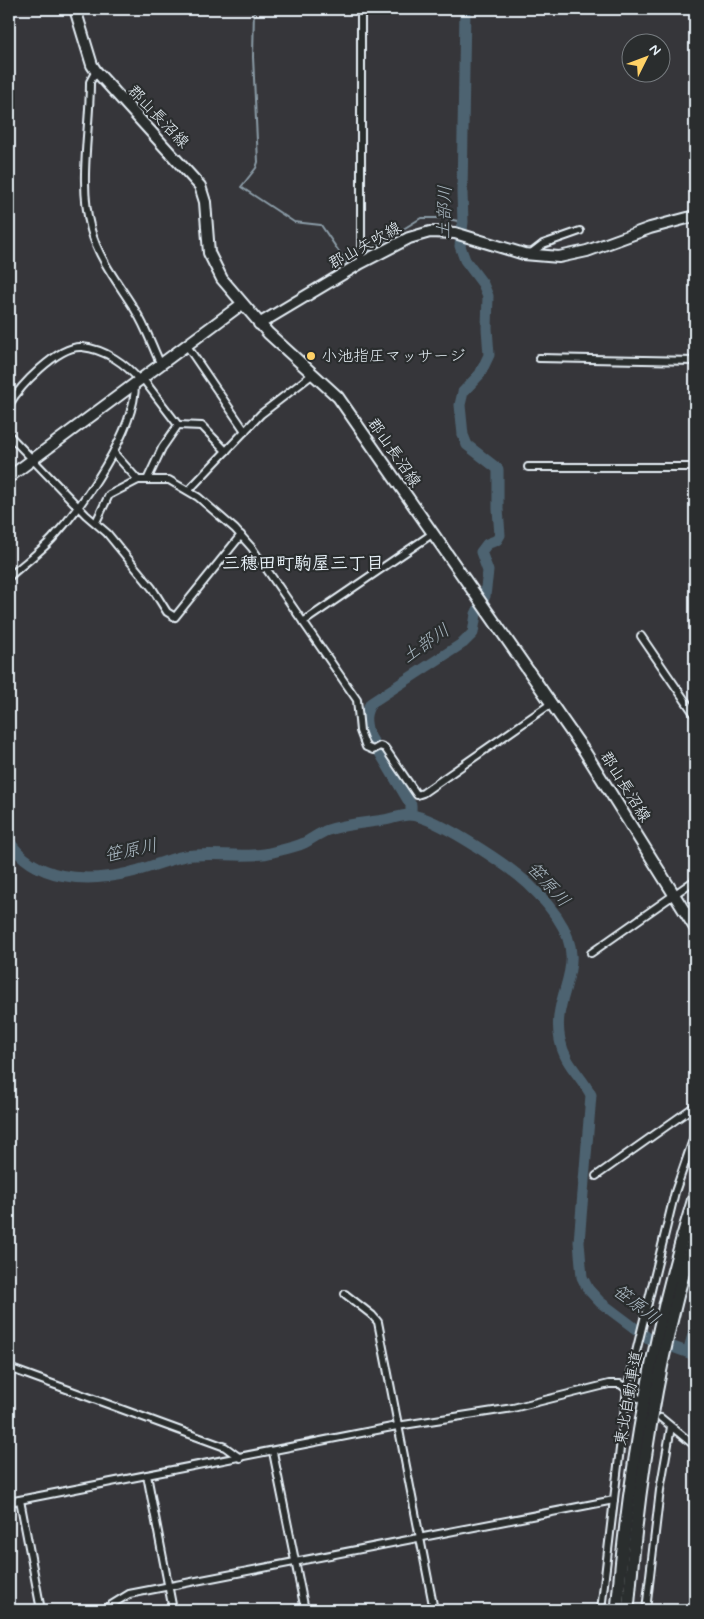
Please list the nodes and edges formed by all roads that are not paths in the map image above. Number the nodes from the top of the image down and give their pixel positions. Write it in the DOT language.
graph roads {
  1 [pos="76,9"];
  2 [pos="361,9"];
  3 [pos="96,71"];
  4 [pos="695,216"];
  5 [pos="580,231"];
  6 [pos="530,254"];
  7 [pos="361,263"];
  8 [pos="242,304"];
  9 [pos="259,324"];
  10 [pos="187,346"];
  11 [pos="539,358"];
  12 [pos="695,361"];
  13 [pos="161,364"];
  14 [pos="313,374"];
  15 [pos="139,382"];
  16 [pos="9,406"];
  17 [pos="178,425"];
  18 [pos="246,431"];
  19 [pos="9,436"];
  20 [pos="226,451"];
  21 [pos="114,453"];
  22 [pos="32,460"];
  23 [pos="528,467"];
  24 [pos="695,467"];
  25 [pos="9,477"];
  26 [pos="138,480"];
  27 [pos="147,480"];
  28 [pos="189,490"];
  29 [pos="78,507"];
  30 [pos="96,522"];
  31 [pos="432,534"];
  32 [pos="241,535"];
  33 [pos="9,577"];
  34 [pos="303,622"];
  35 [pos="641,636"];
  36 [pos="552,703"];
  37 [pos="695,715"];
  38 [pos="695,880"];
  39 [pos="675,894"];
  40 [pos="695,928"];
  41 [pos="591,953"];
  42 [pos="695,1106"];
  43 [pos="695,1134"];
  44 [pos="596,1176"];
  45 [pos="695,1195"];
  46 [pos="695,1233"];
  47 [pos="345,1294"];
  48 [pos="9,1368"];
  49 [pos="627,1389"];
  50 [pos="638,1398"];
  51 [pos="661,1418"];
  52 [pos="397,1426"];
  53 [pos="671,1427"];
  54 [pos="695,1446"];
  55 [pos="273,1452"];
  56 [pos="240,1458"];
  57 [pos="146,1475"];
  58 [pos="20,1500"];
  59 [pos="614,1500"];
  60 [pos="9,1502"];
  61 [pos="419,1538"];
  62 [pos="296,1562"];
  63 [pos="169,1586"];
  64 [pos="41,1610"];
  65 [pos="103,1610"];
  66 [pos="173,1610"];
  67 [pos="305,1610"];
  68 [pos="434,1610"];
  69 [pos="601,1610"];
  70 [pos="617,1610"];
  71 [pos="628,1610"];
  72 [pos="646,1610"];
  1 -- 3 [label="main road, 郡山長沼線"];
  2 -- 7 [label="street"];
  3 -- 8 [label="main road, 郡山長沼線"];
  3 -- 13 [label="street"];
  4 -- 6 [label="main road, 郡山矢吹線"];
  5 -- 6 [label="street"];
  6 -- 7 [label="main road, 郡山矢吹線"];
  7 -- 9 [label="main road, 郡山矢吹線"];
  8 -- 9 [label="main road, 郡山長沼線"];
  8 -- 10 [label="main road"];
  9 -- 14 [label="main road, 郡山長沼線"];
  10 -- 13 [label="main road"];
  10 -- 18 [label="street"];
  11 -- 12 [label="street"];
  13 -- 15 [label="main road"];
  14 -- 18 [label="street"];
  14 -- 31 [label="main road, 郡山長沼線"];
  15 -- 16 [label="street"];
  15 -- 17 [label="street"];
  15 -- 21 [label="street"];
  15 -- 22 [label="main road"];
  17 -- 20 [label="street"];
  17 -- 27 [label="street"];
  18 -- 20 [label="street"];
  19 -- 22 [label="street"];
  20 -- 28 [label="street"];
  21 -- 26 [label="street"];
  21 -- 29 [label="street"];
  22 -- 25 [label="main road"];
  22 -- 29 [label="street"];
  23 -- 24 [label="street"];
  26 -- 27 [label="street"];
  26 -- 30 [label="street"];
  27 -- 28 [label="street"];
  28 -- 32 [label="street"];
  29 -- 30 [label="street"];
  29 -- 33 [label="street"];
  30 -- 32 [label="street"];
  31 -- 34 [label="street"];
  31 -- 36 [label="main road, 郡山長沼線"];
  32 -- 34 [label="street"];
  34 -- 36 [label="street"];
  35 -- 37 [label="street"];
  36 -- 39 [label="main road, 郡山長沼線"];
  38 -- 39 [label="street"];
  39 -- 40 [label="main road, 郡山長沼線"];
  39 -- 41 [label="street"];
  42 -- 44 [label="street"];
  43 -- 49 [label="street"];
  45 -- 70 [label="highway, 東北自動車道"];
  46 -- 71 [label="highway, 東北自動車道"];
  47 -- 52 [label="street"];
  48 -- 56 [label="street"];
  49 -- 50 [label="street"];
  49 -- 52 [label="street"];
  49 -- 59 [label="street"];
  51 -- 53 [label="street"];
  52 -- 55 [label="street"];
  52 -- 61 [label="street"];
  53 -- 54 [label="street"];
  53 -- 72 [label="street"];
  55 -- 56 [label="street"];
  55 -- 62 [label="street"];
  56 -- 57 [label="street"];
  57 -- 58 [label="street"];
  57 -- 63 [label="street"];
  58 -- 60 [label="street"];
  58 -- 64 [label="street"];
  59 -- 61 [label="street"];
  59 -- 69 [label="street"];
  61 -- 62 [label="street"];
  61 -- 68 [label="street"];
  62 -- 63 [label="street"];
  62 -- 67 [label="street"];
  63 -- 65 [label="street"];
  63 -- 66 [label="street"];
}
